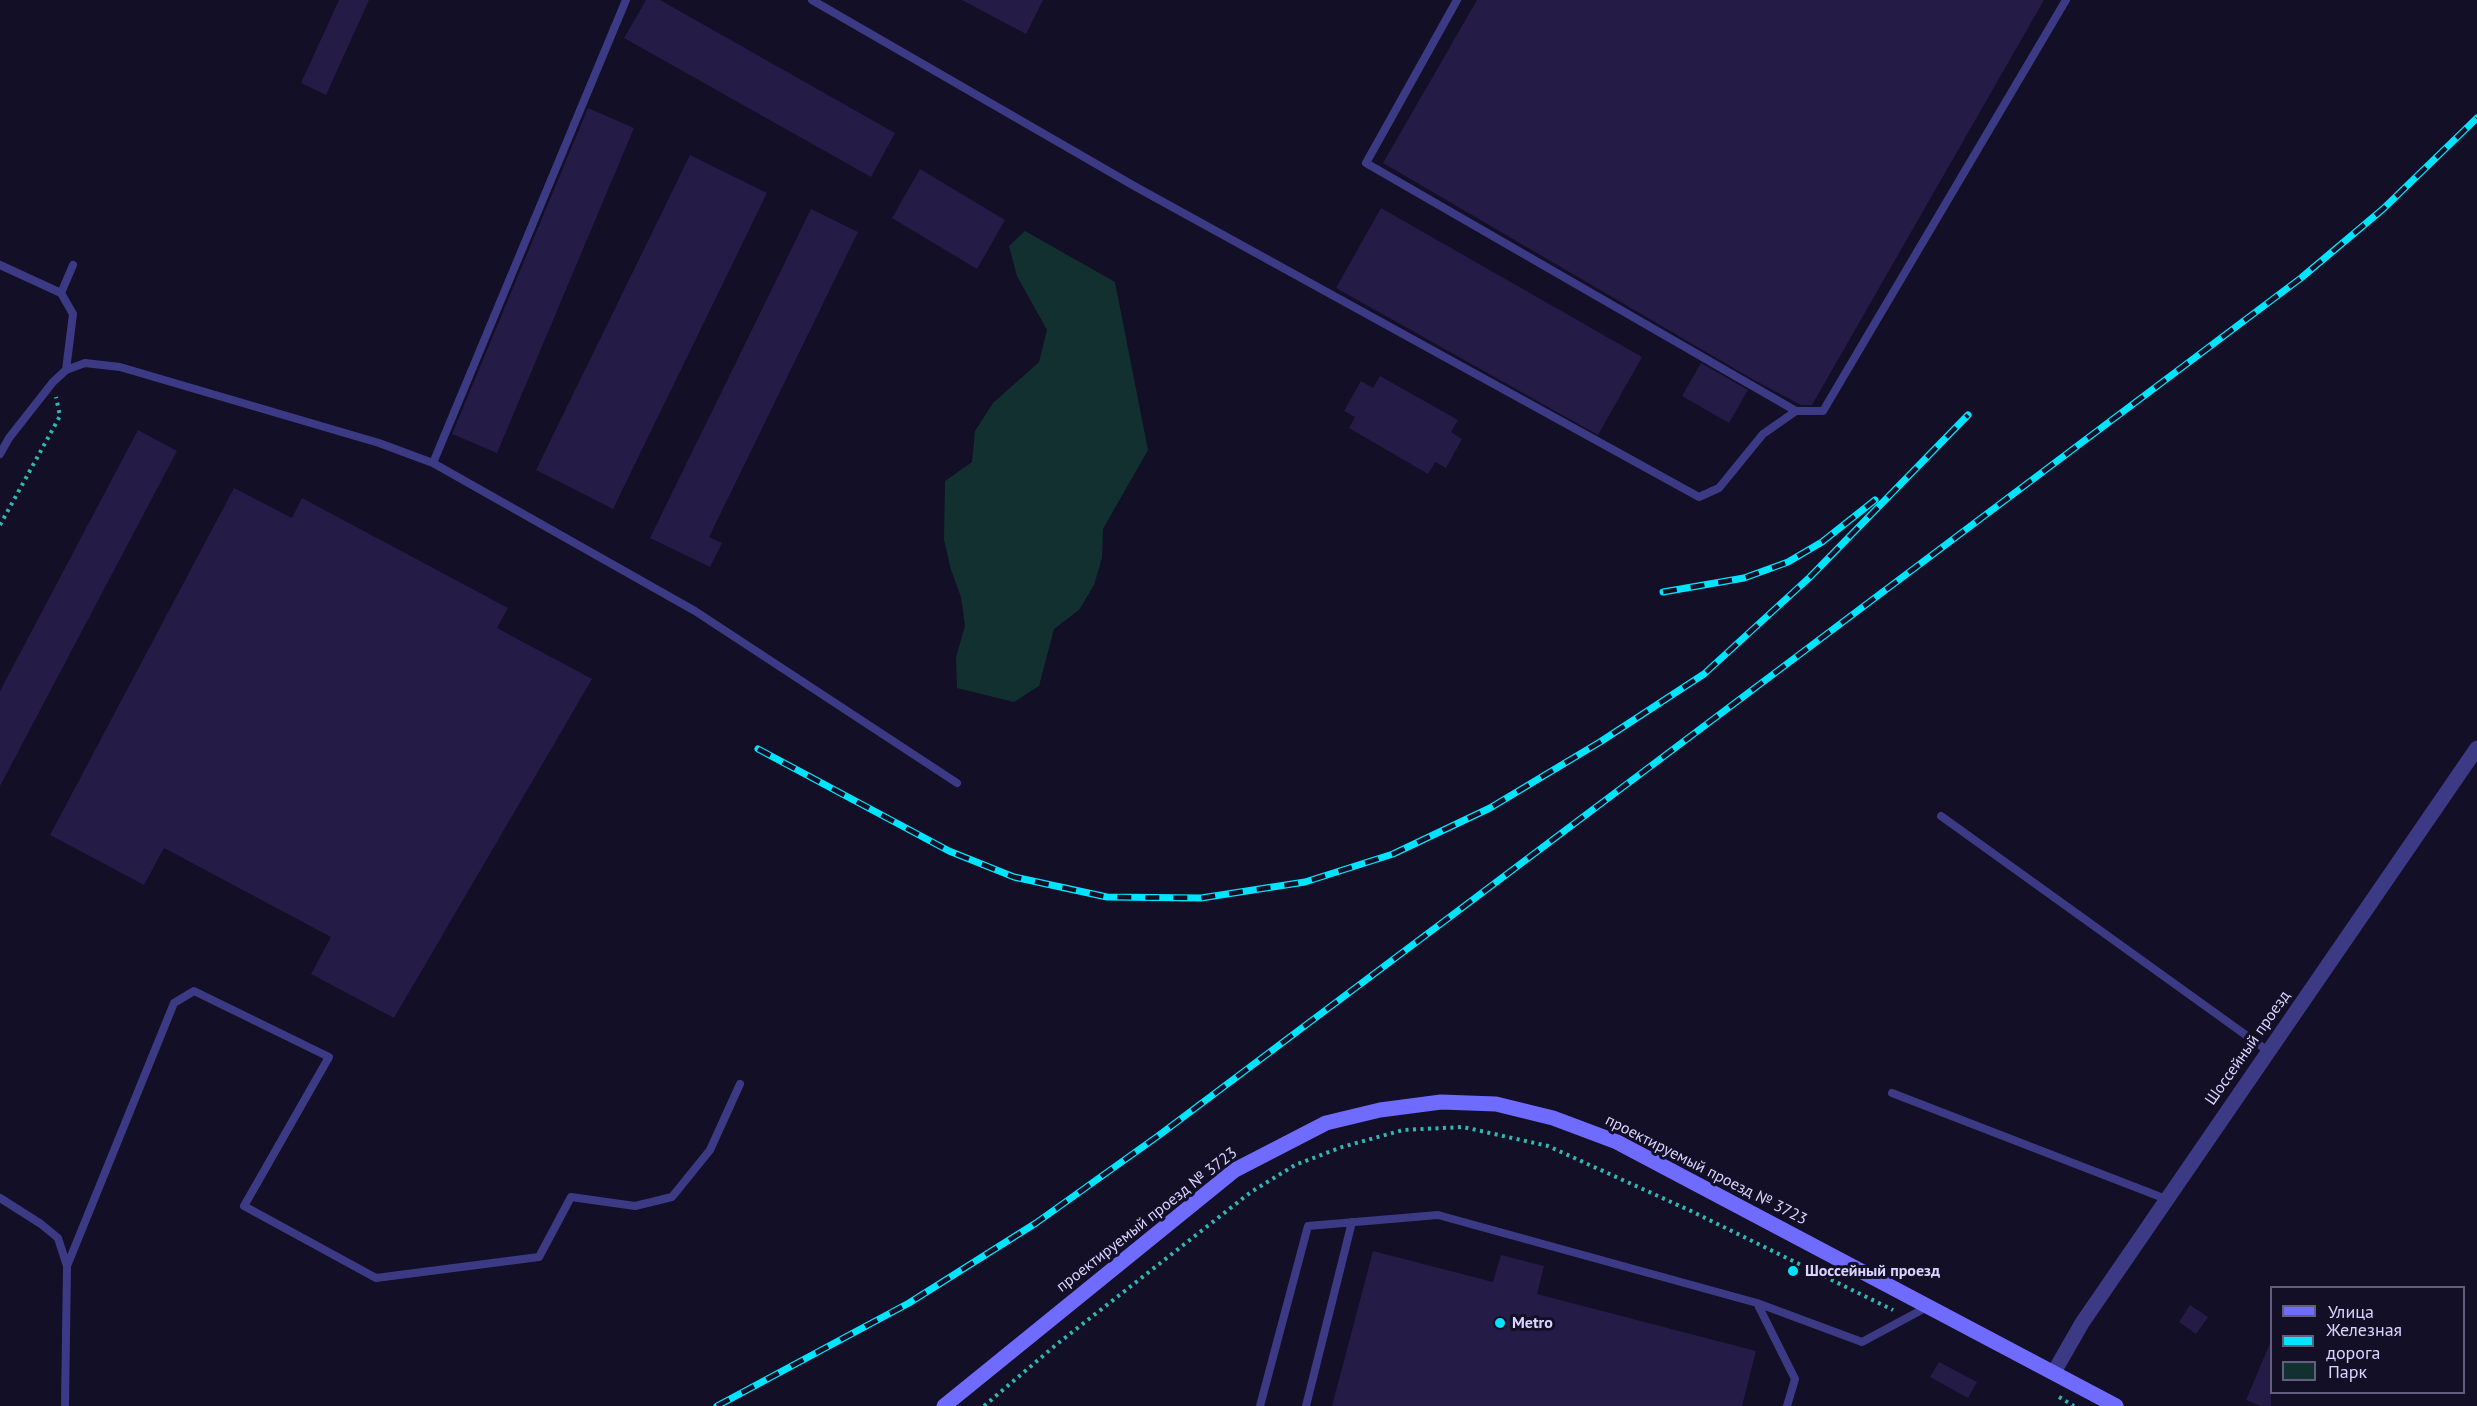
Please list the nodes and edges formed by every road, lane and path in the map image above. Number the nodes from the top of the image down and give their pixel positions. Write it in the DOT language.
graph roads {
  1 [pos="626,0"];
  2 [pos="812,0"];
  3 [pos="1457,0"];
  4 [pos="2066,0"];
  5 [pos="0,265"];
  6 [pos="73,265"];
  7 [pos="61,293"];
  8 [pos="66,370"];
  9 [pos="53,382"];
  10 [pos="1796,411"];
  11 [pos="0,454"];
  12 [pos="433,463"];
  13 [pos="0,525"];
  14 [pos="2477,748"];
  15 [pos="957,783"];
  16 [pos="1941,816"];
  17 [pos="2268,1051"];
  18 [pos="740,1084"];
  19 [pos="1892,1093"];
  20 [pos="0,1198"];
  21 [pos="2166,1199"];
  22 [pos="1352,1222"];
  23 [pos="67,1266"];
  24 [pos="1757,1303"];
  25 [pos="1930,1306"];
  26 [pos="2054,1372"];
  27 [pos="65,1406"];
  28 [pos="944,1406"];
  29 [pos="1260,1406"];
  30 [pos="1306,1406"];
  31 [pos="1787,1406"];
  32 [pos="2116,1406"];
  1 -- 12 [label="lane"];
  2 -- 10 [label="lane"];
  3 -- 10 [label="lane"];
  4 -- 10 [label="lane"];
  5 -- 7 [label="lane"];
  6 -- 7 [label="lane"];
  7 -- 8 [label="lane"];
  8 -- 9 [label="lane"];
  8 -- 12 [label="lane"];
  9 -- 11 [label="lane"];
  9 -- 13 [label="path"];
  12 -- 15 [label="lane"];
  14 -- 17 [label="street, Шоссейный проезд"];
  16 -- 17 [label="lane"];
  17 -- 21 [label="street, Шоссейный проезд"];
  18 -- 23 [label="lane"];
  19 -- 21 [label="lane"];
  20 -- 23 [label="lane"];
  21 -- 26 [label="street, Шоссейный проезд"];
  22 -- 24 [label="lane"];
  22 -- 29 [label="lane"];
  22 -- 30 [label="lane"];
  23 -- 27 [label="lane"];
  24 -- 25 [label="lane"];
  24 -- 31 [label="lane"];
  25 -- 26 [label="main road, проектируемый проезд № 3723"];
  25 -- 28 [label="main road, проектируемый проезд № 3723"];
  26 -- 32 [label="main road, проектируемый проезд № 3723"];
}
